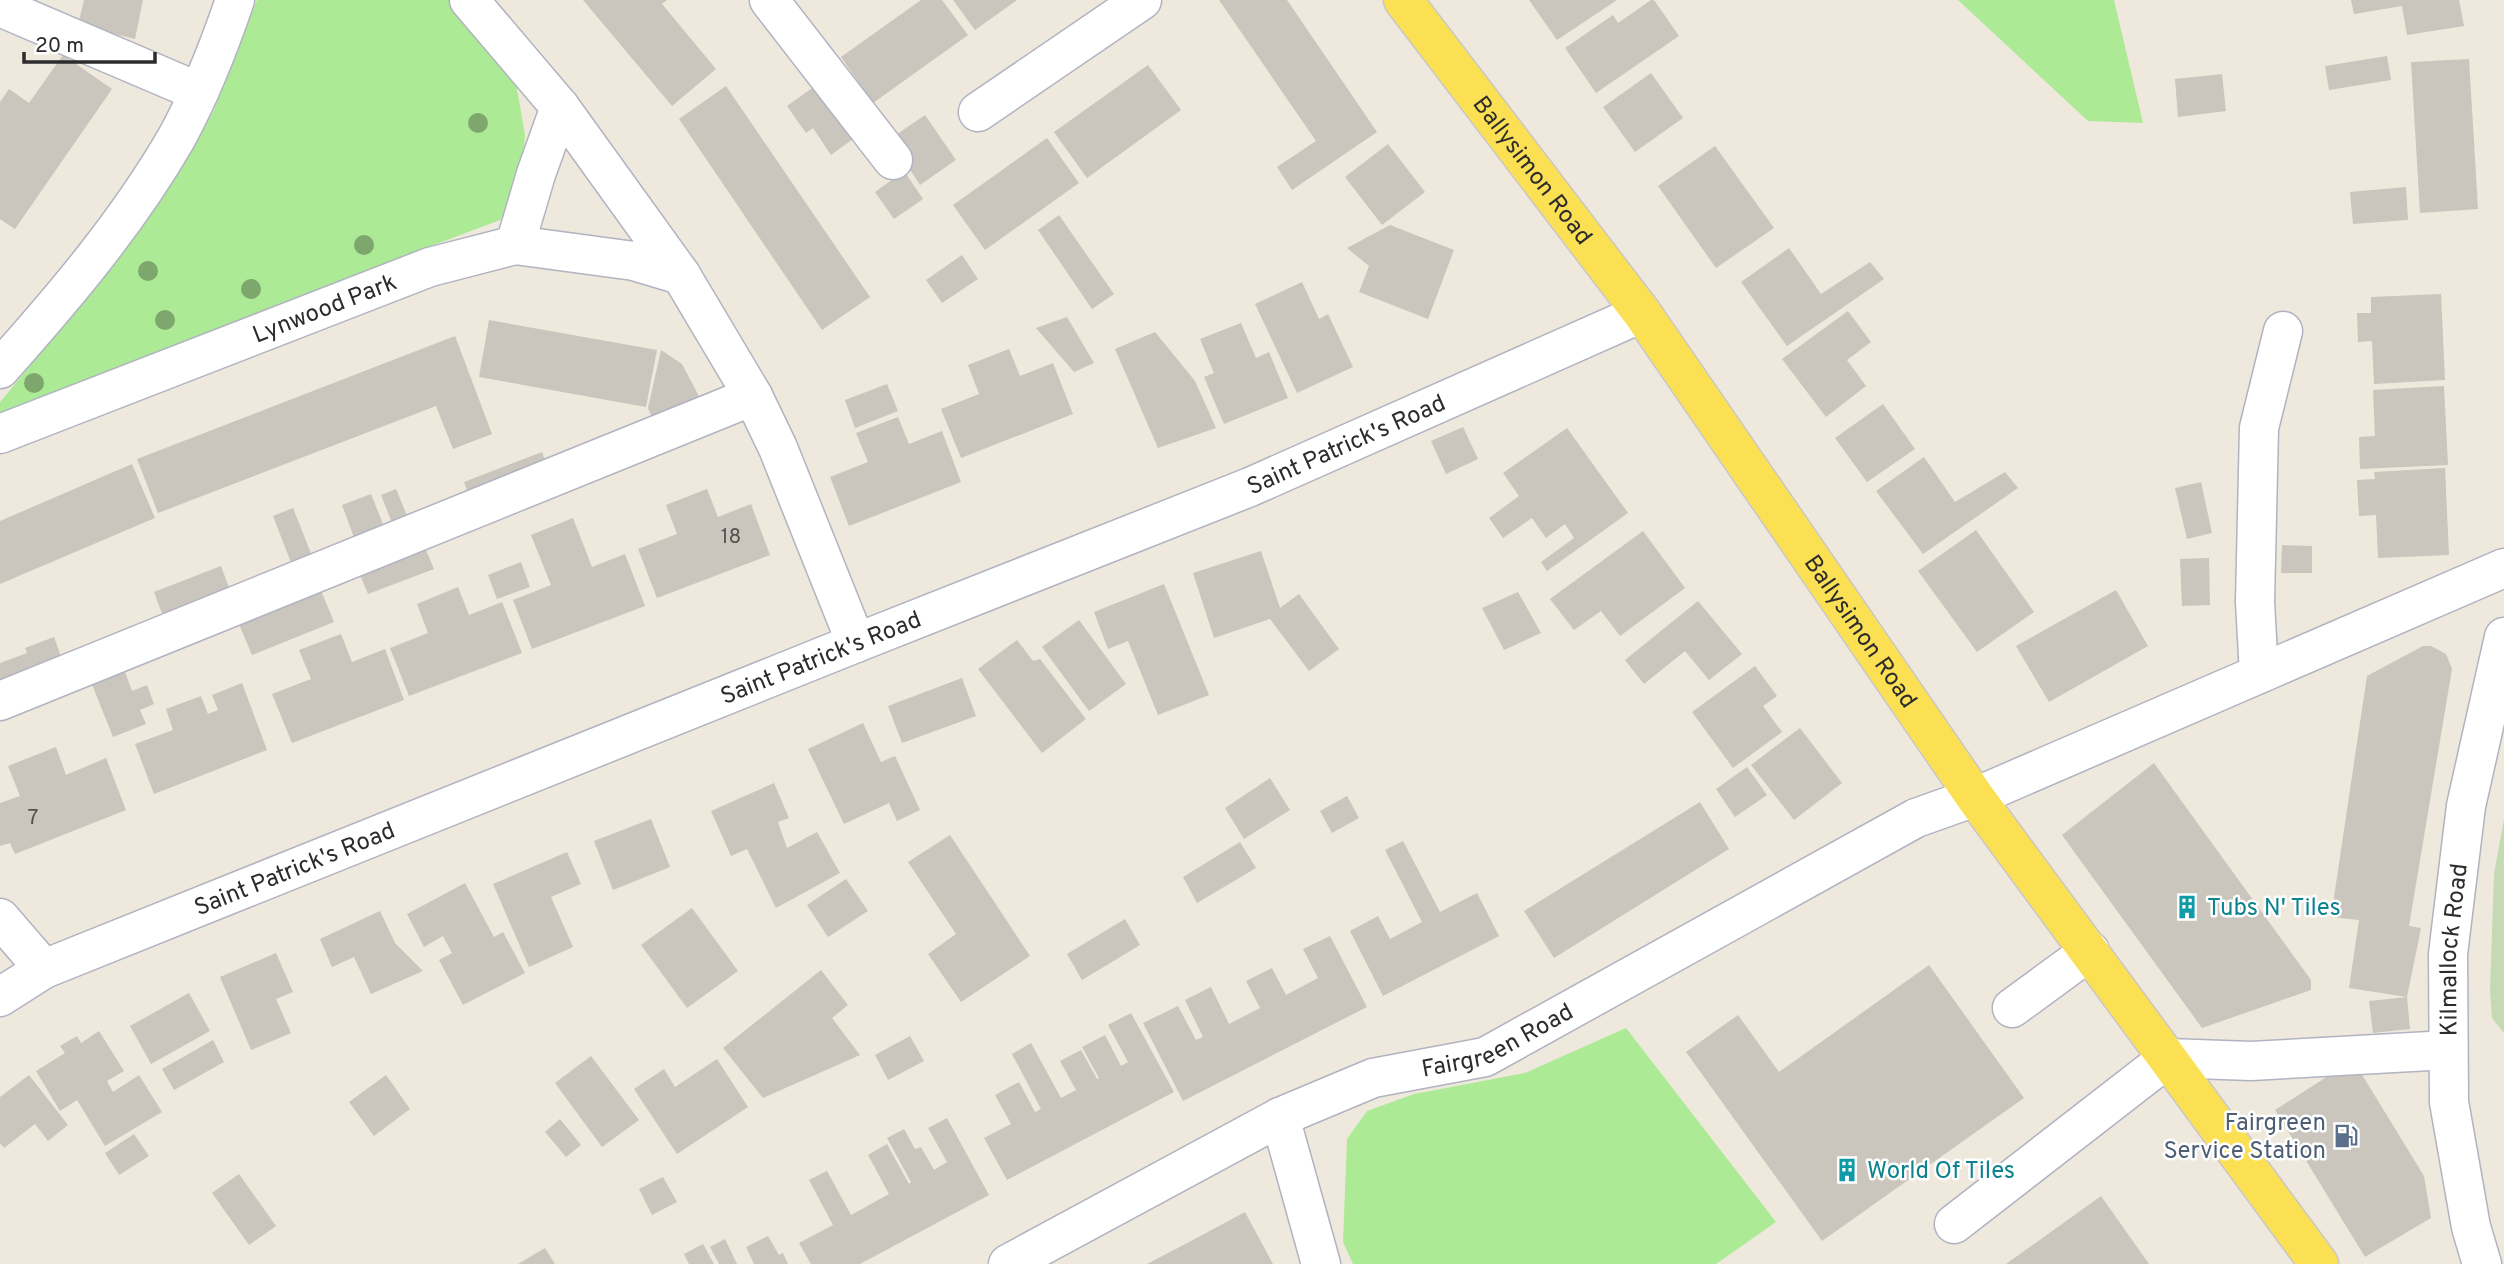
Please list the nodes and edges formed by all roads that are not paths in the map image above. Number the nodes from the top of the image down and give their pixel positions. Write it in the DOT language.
graph roads {
  1 [pos="235,0"];
  2 [pos="469,0"];
  3 [pos="769,0"];
  4 [pos="1142,0"];
  5 [pos="1403,0"];
  6 [pos="0,7"];
  7 [pos="199,92"];
  8 [pos="560,107"];
  9 [pos="978,112"];
  10 [pos="893,160"];
  11 [pos="515,245"];
  12 [pos="681,275"];
  13 [pos="1642,313"];
  14 [pos="2283,331"];
  15 [pos="0,369"];
  16 [pos="753,396"];
  17 [pos="0,434"];
  18 [pos="2504,568"];
  19 [pos="2504,637"];
  20 [pos="856,643"];
  21 [pos="2259,674"];
  22 [pos="0,701"];
  23 [pos="1975,797"];
  24 [pos="0,918"];
  25 [pos="2090,951"];
  26 [pos="44,969"];
  27 [pos="0,997"];
  28 [pos="2012,1009"];
  29 [pos="2448,1050"];
  30 [pos="2168,1058"];
  31 [pos="1280,1117"];
  32 [pos="1954,1224"];
  33 [pos="1008,1264"];
  34 [pos="1321,1264"];
  35 [pos="2319,1264"];
  36 [pos="2482,1264"];
  1 -- 7 [label="street"];
  2 -- 8 [label="street"];
  3 -- 10 [label="street"];
  4 -- 9 [label="street"];
  5 -- 13 [label="main road, Ballysimon Road"];
  6 -- 7 [label="street"];
  7 -- 15 [label="street"];
  8 -- 11 [label="street"];
  8 -- 12 [label="street"];
  11 -- 12 [label="street"];
  11 -- 17 [label="street, Lynwood Park"];
  12 -- 16 [label="street"];
  13 -- 20 [label="street, Saint Patrick's Road"];
  13 -- 23 [label="main road, Ballysimon Road"];
  14 -- 21 [label="street"];
  16 -- 20 [label="street"];
  16 -- 22 [label="street"];
  18 -- 21 [label="street, Fairgreen Road"];
  19 -- 29 [label="street, Kilmallock Road"];
  20 -- 26 [label="street, Saint Patrick's Road"];
  21 -- 23 [label="street, Fairgreen Road"];
  23 -- 25 [label="main road, Ballysimon Road"];
  23 -- 31 [label="street, Fairgreen Road"];
  24 -- 26 [label="street"];
  25 -- 28 [label="street"];
  25 -- 30 [label="main road, Ballysimon Road"];
  26 -- 27 [label="street, Saint Patrick's Road"];
  29 -- 30 [label="street"];
  29 -- 36 [label="street, Kilmallock Road"];
  30 -- 32 [label="street"];
  30 -- 35 [label="main road, Ballysimon Road"];
  31 -- 33 [label="street, Fairgreen Road"];
  31 -- 34 [label="street"];
}
